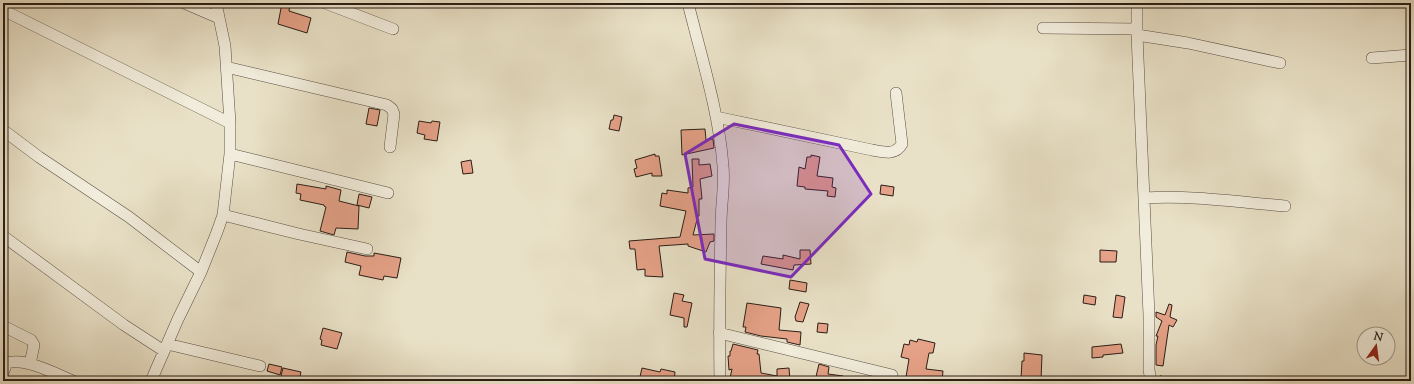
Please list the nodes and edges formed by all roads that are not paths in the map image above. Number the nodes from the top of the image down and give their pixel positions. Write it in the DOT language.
graph roads {
  1 [pos="184,3"];
  2 [pos="216,3"];
  3 [pos="325,3"];
  4 [pos="688,3"];
  5 [pos="1137,3"];
  6 [pos="3,10"];
  7 [pos="219,18"];
  8 [pos="1043,28"];
  9 [pos="393,29"];
  10 [pos="1137,32"];
  11 [pos="1411,55"];
  12 [pos="1372,58"];
  13 [pos="1280,63"];
  14 [pos="226,67"];
  15 [pos="896,93"];
  16 [pos="716,117"];
  17 [pos="230,122"];
  18 [pos="3,130"];
  19 [pos="390,148"];
  20 [pos="230,154"];
  21 [pos="388,193"];
  22 [pos="1144,198"];
  23 [pos="1285,206"];
  24 [pos="223,215"];
  25 [pos="3,236"];
  26 [pos="367,249"];
  27 [pos="201,272"];
  28 [pos="3,326"];
  29 [pos="719,334"];
  30 [pos="166,348"];
  31 [pos="30,364"];
  32 [pos="260,366"];
  33 [pos="3,371"];
  34 [pos="892,375"];
  35 [pos="73,381"];
  36 [pos="151,381"];
  37 [pos="720,381"];
  38 [pos="1151,381"];
  1 -- 7 [label="street"];
  2 -- 7 [label="street"];
  3 -- 9 [label="street"];
  4 -- 16 [label="street"];
  5 -- 10 [label="street"];
  6 -- 17 [label="street"];
  7 -- 14 [label="street"];
  8 -- 10 [label="street"];
  10 -- 13 [label="street"];
  10 -- 22 [label="street"];
  11 -- 12 [label="street"];
  14 -- 17 [label="street"];
  14 -- 19 [label="street"];
  15 -- 16 [label="street"];
  16 -- 29 [label="street"];
  17 -- 20 [label="street"];
  18 -- 27 [label="street"];
  20 -- 21 [label="street"];
  20 -- 24 [label="street"];
  22 -- 23 [label="street"];
  22 -- 38 [label="street"];
  24 -- 26 [label="street"];
  24 -- 27 [label="street"];
  25 -- 30 [label="street"];
  27 -- 30 [label="street"];
  28 -- 31 [label="street"];
  29 -- 34 [label="street"];
  29 -- 37 [label="street"];
  30 -- 32 [label="street"];
  30 -- 36 [label="street"];
  31 -- 33 [label="street"];
  31 -- 35 [label="street"];
}
